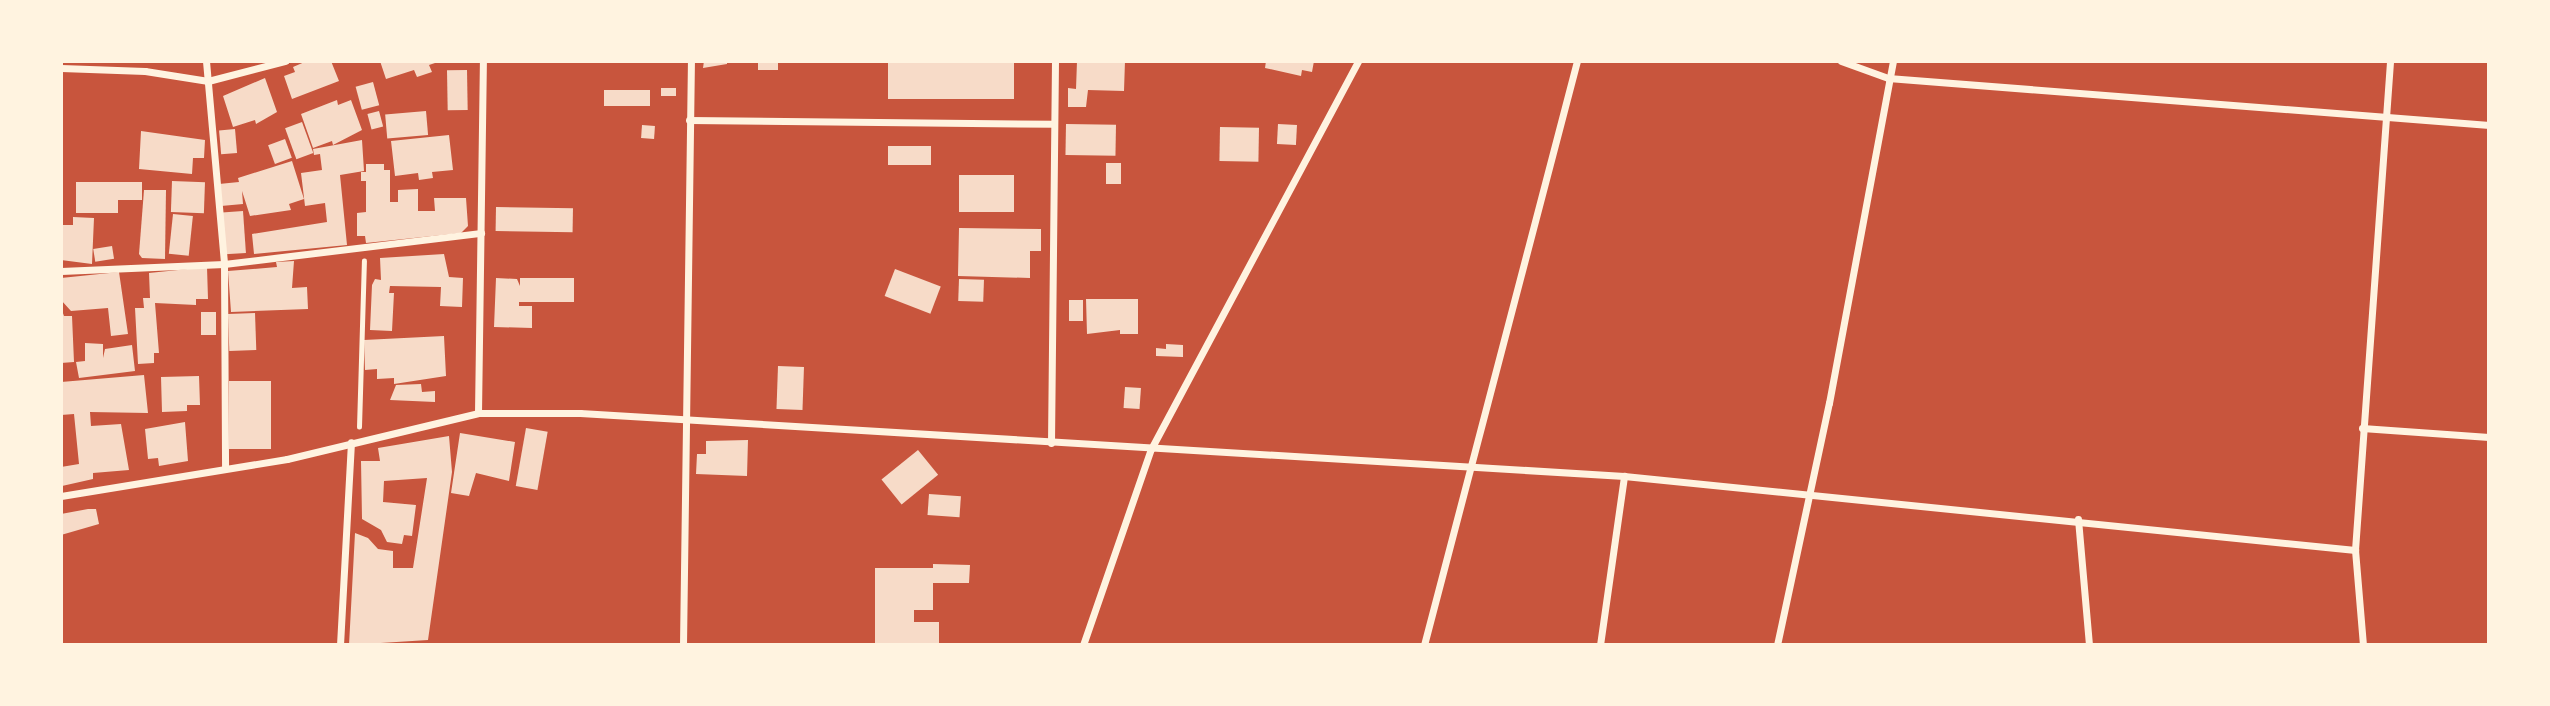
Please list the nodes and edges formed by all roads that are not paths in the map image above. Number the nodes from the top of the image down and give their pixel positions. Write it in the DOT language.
graph roads {
  1 [pos="206,61"];
  2 [pos="285,61"];
  3 [pos="483,61"];
  4 [pos="691,61"];
  5 [pos="1055,61"];
  6 [pos="1358,61"];
  7 [pos="1577,61"];
  8 [pos="1841,61"];
  9 [pos="1893,61"];
  10 [pos="2390,61"];
  11 [pos="61,68"];
  12 [pos="1888,78"];
  13 [pos="208,81"];
  14 [pos="2385,118"];
  15 [pos="690,120"];
  16 [pos="1054,124"];
  17 [pos="2489,125"];
  18 [pos="481,233"];
  19 [pos="224,264"];
  20 [pos="61,271"];
  21 [pos="478,413"];
  22 [pos="683,418"];
  23 [pos="2362,428"];
  24 [pos="2489,437"];
  25 [pos="355,440"];
  26 [pos="1051,443"];
  27 [pos="1151,449"];
  28 [pos="225,468"];
  29 [pos="1471,470"];
  30 [pos="1624,476"];
  31 [pos="61,496"];
  32 [pos="1806,498"];
  33 [pos="2078,519"];
  34 [pos="2355,550"];
  35 [pos="340,645"];
  36 [pos="683,645"];
  37 [pos="1083,645"];
  38 [pos="1424,645"];
  39 [pos="1600,645"];
  40 [pos="1777,645"];
  41 [pos="2089,645"];
  42 [pos="2363,645"];
  1 -- 13 [label="street"];
  2 -- 13 [label="street"];
  3 -- 18 [label="street"];
  4 -- 15 [label="street"];
  5 -- 16 [label="street"];
  6 -- 27 [label="street"];
  7 -- 29 [label="street"];
  8 -- 12 [label="street"];
  9 -- 12 [label="street"];
  10 -- 14 [label="street"];
  11 -- 13 [label="street"];
  12 -- 14 [label="street"];
  12 -- 32 [label="street"];
  13 -- 19 [label="street"];
  14 -- 17 [label="street"];
  14 -- 23 [label="street"];
  15 -- 16 [label="street"];
  15 -- 22 [label="street"];
  16 -- 26 [label="street"];
  18 -- 19 [label="street"];
  18 -- 21 [label="street"];
  19 -- 20 [label="street"];
  19 -- 28 [label="street"];
  21 -- 22 [label="street"];
  21 -- 25 [label="street"];
  22 -- 26 [label="street"];
  22 -- 36 [label="street"];
  23 -- 24 [label="street"];
  23 -- 34 [label="street"];
  25 -- 28 [label="street"];
  25 -- 35 [label="street"];
  26 -- 27 [label="street"];
  27 -- 29 [label="street"];
  27 -- 37 [label="street"];
  28 -- 31 [label="street"];
  29 -- 30 [label="street"];
  29 -- 38 [label="street"];
  30 -- 32 [label="street"];
  30 -- 39 [label="street"];
  32 -- 33 [label="street"];
  32 -- 40 [label="street"];
  33 -- 34 [label="street"];
  33 -- 41 [label="street"];
  34 -- 42 [label="street"];
}
